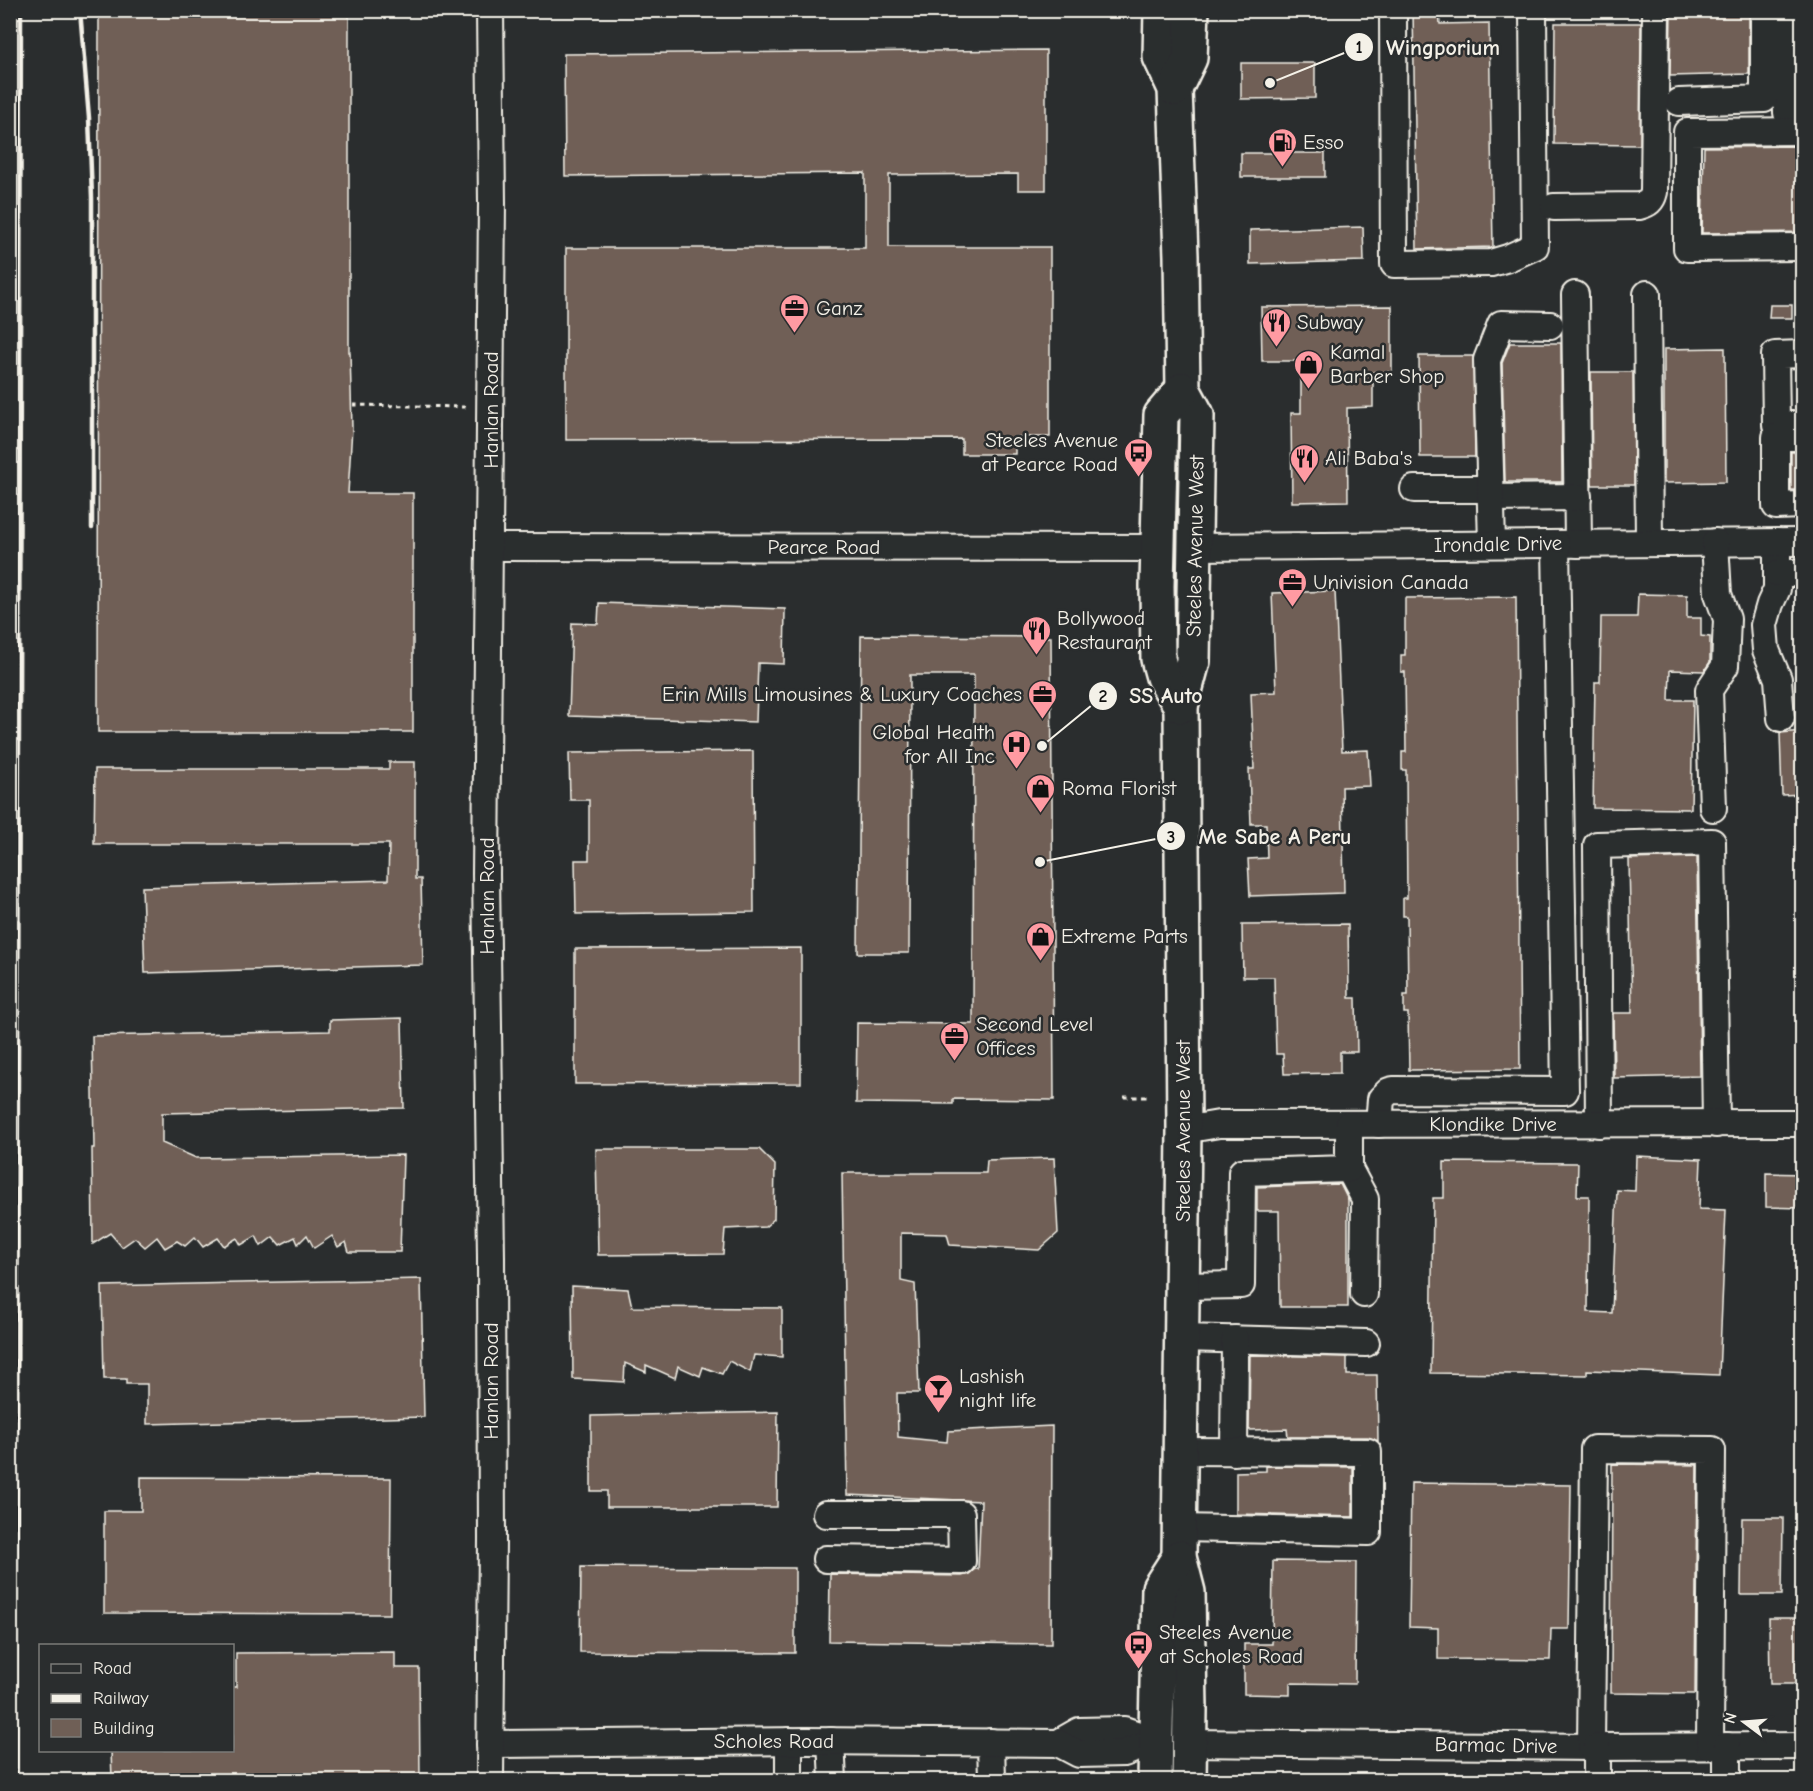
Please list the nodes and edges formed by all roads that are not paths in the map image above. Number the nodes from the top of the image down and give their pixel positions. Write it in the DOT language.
graph roads {
  1 [pos="490,10"];
  2 [pos="1161,10"];
  3 [pos="1192,10"];
  4 [pos="1393,10"];
  5 [pos="1533,10"];
  6 [pos="1656,10"];
  7 [pos="1764,10"];
  8 [pos="1785,10"];
  9 [pos="1174,89"];
  10 [pos="1680,102"];
  11 [pos="1803,118"];
  12 [pos="1803,131"];
  13 [pos="1554,207"];
  14 [pos="1803,247"];
  15 [pos="1647,294"];
  16 [pos="1575,295"];
  17 [pos="1550,325"];
  18 [pos="1803,354"];
  19 [pos="1183,389"];
  20 [pos="1803,425"];
  21 [pos="1803,437"];
  22 [pos="1414,489"];
  23 [pos="1491,494"];
  24 [pos="1578,497"];
  25 [pos="1798,506"];
  26 [pos="1715,542"];
  27 [pos="1791,542"];
  28 [pos="1649,543"];
  29 [pos="1492,544"];
  30 [pos="1567,544"];
  31 [pos="489,547"];
  32 [pos="1194,547"];
  33 [pos="1159,548"];
  34 [pos="1790,573"];
  35 [pos="1181,706"];
  36 [pos="1780,718"];
  37 [pos="1713,808"];
  38 [pos="1565,1091"];
  39 [pos="1349,1124"];
  40 [pos="1379,1124"];
  41 [pos="1565,1124"];
  42 [pos="1599,1124"];
  43 [pos="1716,1124"];
  44 [pos="1803,1124"];
  45 [pos="1184,1130"];
  46 [pos="1348,1169"];
  47 [pos="1182,1286"];
  48 [pos="1364,1294"];
  49 [pos="1183,1338"];
  50 [pos="1234,1339"];
  51 [pos="1366,1343"];
  52 [pos="1181,1451"];
  53 [pos="1234,1452"];
  54 [pos="826,1514"];
  55 [pos="1179,1542"];
  56 [pos="826,1559"];
  57 [pos="789,1741"];
  58 [pos="831,1741"];
  59 [pos="1156,1741"];
  60 [pos="991,1742"];
  61 [pos="1189,1743"];
  62 [pos="490,1744"];
  63 [pos="1719,1746"];
  64 [pos="1803,1746"];
  65 [pos="1594,1747"];
  66 [pos="490,1780"];
  67 [pos="789,1780"];
  68 [pos="833,1780"];
  69 [pos="992,1780"];
  70 [pos="1155,1780"];
  71 [pos="1189,1780"];
  72 [pos="1597,1780"];
  73 [pos="1727,1780"];
  1 -- 31 [label="street, Hanlan Road"];
  2 -- 9 [label="main road, Steeles Avenue West"];
  3 -- 9 [label="main road, Steeles Avenue West"];
  4 -- 5 [label="street"];
  6 -- 13 [label="street"];
  7 -- 10 [label="street"];
  8 -- 11 [label="street"];
  9 -- 19 [label="main road, Steeles Avenue West"];
  12 -- 14 [label="street"];
  15 -- 28 [label="street"];
  16 -- 24 [label="street"];
  17 -- 23 [label="street"];
  18 -- 20 [label="street"];
  19 -- 32 [label="main road, Steeles Avenue West"];
  19 -- 33 [label="main road, Steeles Avenue West"];
  21 -- 25 [label="street"];
  22 -- 23 [label="street"];
  23 -- 24 [label="street"];
  23 -- 29 [label="street"];
  24 -- 30 [label="street"];
  25 -- 27 [label="street"];
  26 -- 27 [label="street, Irondale Drive"];
  26 -- 28 [label="street, Irondale Drive"];
  26 -- 37 [label="street"];
  27 -- 34 [label="street"];
  28 -- 30 [label="street, Irondale Drive"];
  29 -- 30 [label="street, Irondale Drive"];
  29 -- 32 [label="street, Irondale Drive"];
  30 -- 38 [label="street"];
  31 -- 33 [label="street, Pearce Road"];
  31 -- 62 [label="street, Hanlan Road"];
  32 -- 33 [label="main road"];
  32 -- 35 [label="main road, Steeles Avenue West"];
  33 -- 35 [label="main road, Steeles Avenue West"];
  34 -- 36 [label="street"];
  35 -- 45 [label="main road, Steeles Avenue West"];
  38 -- 40 [label="street"];
  38 -- 41 [label="street"];
  39 -- 40 [label="street, Klondike Drive"];
  39 -- 45 [label="street, Klondike Drive"];
  39 -- 46 [label="street"];
  40 -- 41 [label="street, Klondike Drive"];
  41 -- 42 [label="street, Klondike Drive"];
  42 -- 43 [label="street, Klondike Drive"];
  42 -- 43 [label="street"];
  43 -- 44 [label="street, Klondike Drive"];
  45 -- 47 [label="main road, Steeles Avenue West"];
  46 -- 47 [label="street"];
  46 -- 48 [label="street"];
  47 -- 49 [label="main road, Steeles Avenue West"];
  49 -- 50 [label="street"];
  49 -- 52 [label="main road, Steeles Avenue West"];
  50 -- 51 [label="street"];
  50 -- 53 [label="street"];
  52 -- 53 [label="street"];
  52 -- 55 [label="main road, Steeles Avenue West"];
  53 -- 55 [label="street"];
  54 -- 56 [label="street"];
  55 -- 59 [label="main road"];
  55 -- 61 [label="main road, Steeles Avenue West"];
  57 -- 58 [label="street, Scholes Road"];
  57 -- 62 [label="street, Scholes Road"];
  57 -- 67 [label="street"];
  58 -- 60 [label="street, Scholes Road"];
  58 -- 68 [label="street"];
  59 -- 60 [label="street, Scholes Road"];
  59 -- 61 [label="main road"];
  59 -- 70 [label="main road"];
  60 -- 69 [label="street"];
  61 -- 65 [label="street, Barmac Drive"];
  61 -- 71 [label="main road, Steeles Avenue West"];
  62 -- 66 [label="street, Hanlan Road"];
  63 -- 64 [label="street, Barmac Drive"];
  63 -- 65 [label="street, Barmac Drive"];
  63 -- 65 [label="street"];
  63 -- 73 [label="street"];
  65 -- 72 [label="street"];
}
